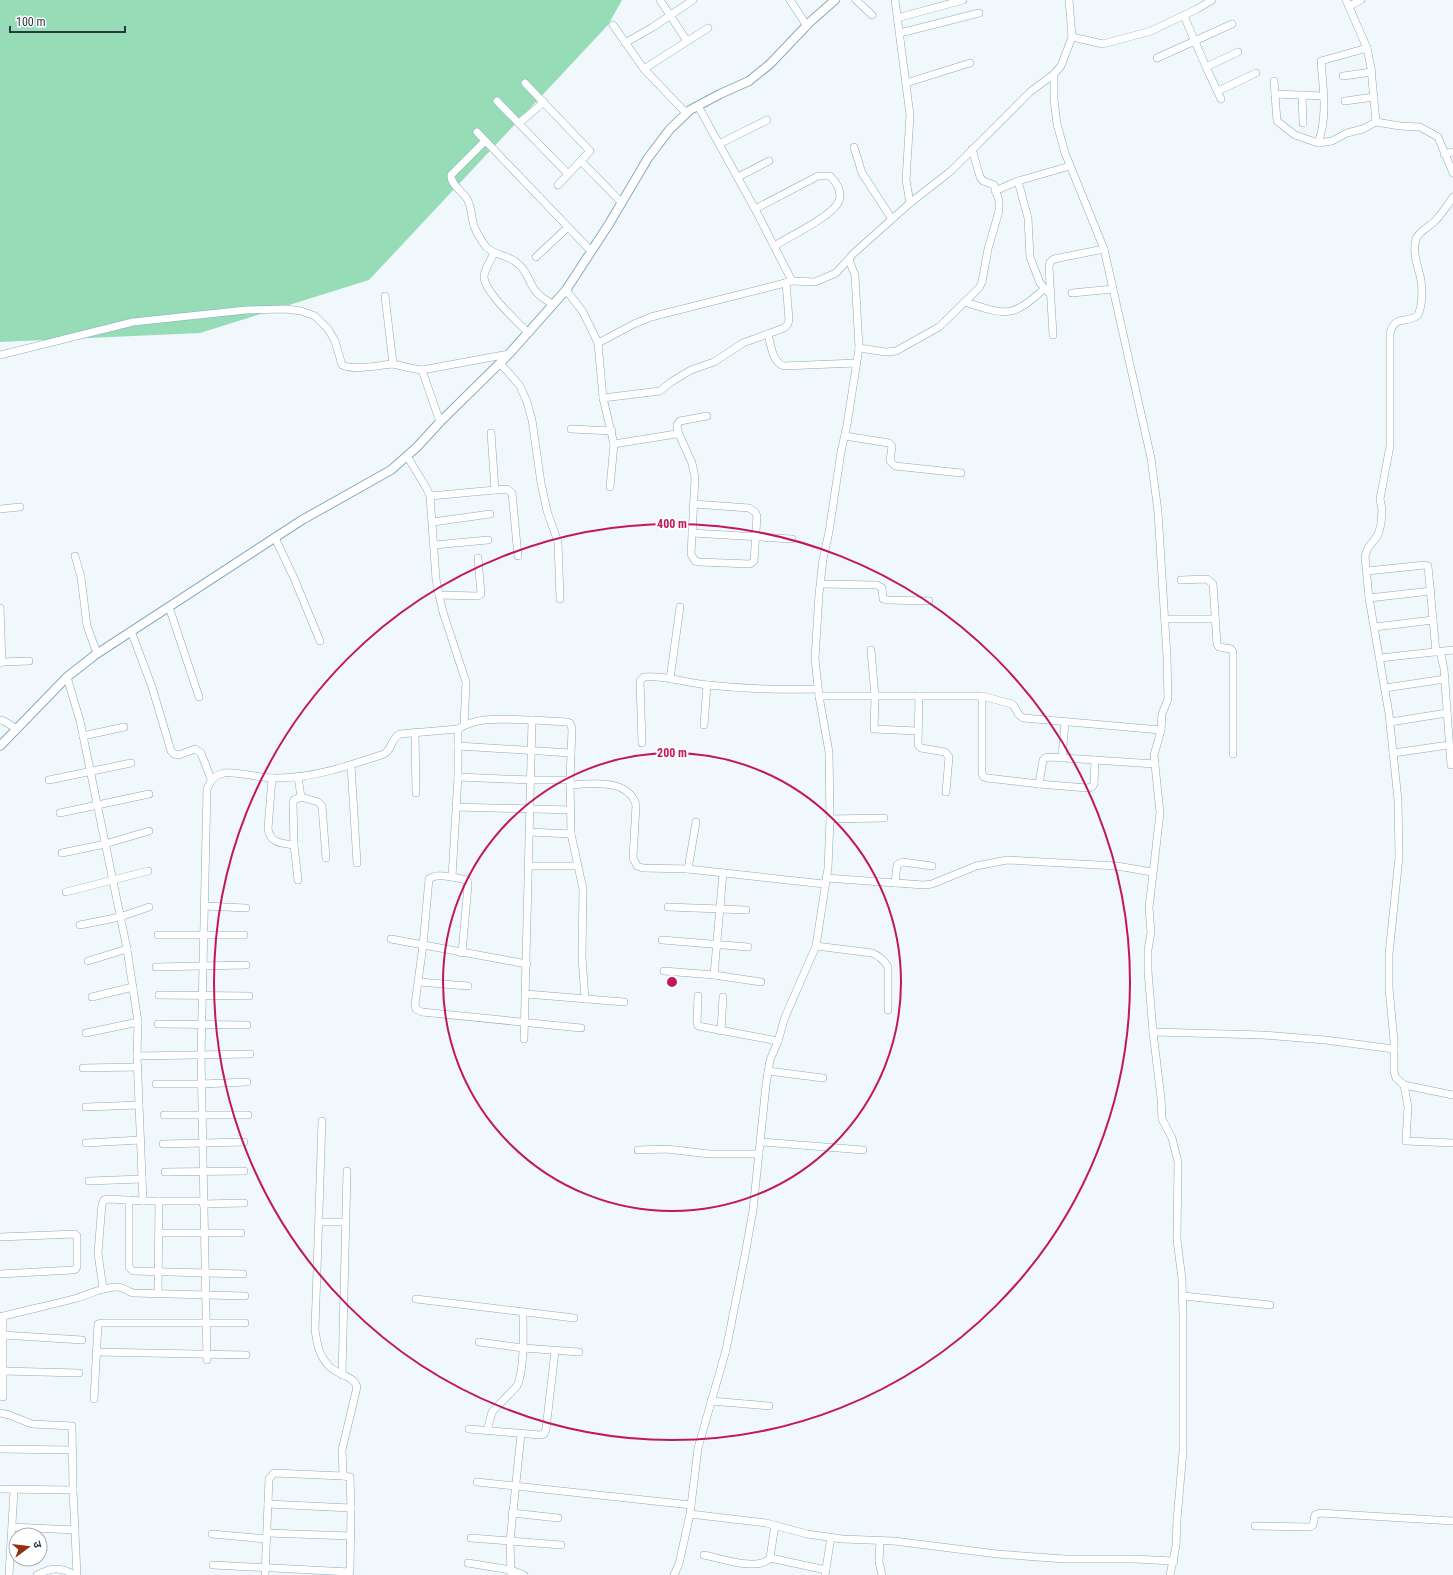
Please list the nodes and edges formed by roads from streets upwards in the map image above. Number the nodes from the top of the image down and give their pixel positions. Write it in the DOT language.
graph roads {
  1 [pos="660,0"];
  2 [pos="693,0"];
  3 [pos="790,0"];
  4 [pos="835,0"];
  5 [pos="856,0"];
  6 [pos="895,0"];
  7 [pos="963,0"];
  8 [pos="1069,0"];
  9 [pos="1212,0"];
  10 [pos="1361,0"];
  11 [pos="1347,3"];
  12 [pos="979,13"];
  13 [pos="671,14"];
  14 [pos="872,15"];
  15 [pos="1184,16"];
  16 [pos="898,18"];
  17 [pos="1232,24"];
  18 [pos="613,26"];
  19 [pos="807,26"];
  20 [pos="708,28"];
  21 [pos="900,33"];
  22 [pos="1072,37"];
  23 [pos="687,41"];
  24 [pos="1195,41"];
  25 [pos="625,43"];
  26 [pos="1367,48"];
  27 [pos="1238,52"];
  28 [pos="1157,58"];
  29 [pos="970,63"];
  30 [pos="1206,67"];
  31 [pos="644,69"];
  32 [pos="1372,72"];
  33 [pos="1256,73"];
  34 [pos="1054,74"];
  35 [pos="1343,76"];
  36 [pos="1274,81"];
  37 [pos="525,83"];
  38 [pos="906,83"];
  39 [pos="1218,91"];
  40 [pos="1275,94"];
  41 [pos="1302,95"];
  42 [pos="1323,96"];
  43 [pos="1374,97"];
  44 [pos="1221,99"];
  45 [pos="497,101"];
  46 [pos="1345,101"];
  47 [pos="544,102"];
  48 [pos="698,106"];
  49 [pos="686,113"];
  50 [pos="767,120"];
  51 [pos="1376,122"];
  52 [pos="519,123"];
  53 [pos="1303,124"];
  54 [pos="477,132"];
  55 [pos="485,141"];
  56 [pos="1318,143"];
  57 [pos="719,144"];
  58 [pos="854,147"];
  59 [pos="972,149"];
  60 [pos="1453,152"];
  61 [pos="1444,154"];
  62 [pos="581,161"];
  63 [pos="769,161"];
  64 [pos="1070,166"];
  65 [pos="1453,173"];
  66 [pos="568,174"];
  67 [pos="738,177"];
  68 [pos="1018,181"];
  69 [pos="558,185"];
  70 [pos="995,191"];
  71 [pos="1453,197"];
  72 [pos="622,202"];
  73 [pos="910,203"];
  74 [pos="755,209"];
  75 [pos="892,219"];
  76 [pos="568,227"];
  77 [pos="774,246"];
  78 [pos="1104,249"];
  79 [pos="591,251"];
  80 [pos="494,253"];
  81 [pos="536,257"];
  82 [pos="849,260"];
  83 [pos="789,282"];
  84 [pos="1044,289"];
  85 [pos="1113,289"];
  86 [pos="566,290"];
  87 [pos="1072,293"];
  88 [pos="1050,294"];
  89 [pos="385,296"];
  90 [pos="966,302"];
  91 [pos="553,305"];
  92 [pos="528,333"];
  93 [pos="768,334"];
  94 [pos="1053,335"];
  95 [pos="598,343"];
  96 [pos="859,348"];
  97 [pos="509,354"];
  98 [pos="0,355"];
  99 [pos="856,363"];
  100 [pos="393,364"];
  101 [pos="500,364"];
  102 [pos="422,370"];
  103 [pos="603,398"];
  104 [pos="708,416"];
  105 [pos="440,422"];
  106 [pos="571,429"];
  107 [pos="612,431"];
  108 [pos="678,432"];
  109 [pos="491,433"];
  110 [pos="845,436"];
  111 [pos="614,444"];
  112 [pos="407,456"];
  113 [pos="961,473"];
  114 [pos="610,487"];
  115 [pos="495,490"];
  116 [pos="430,496"];
  117 [pos="694,504"];
  118 [pos="20,507"];
  119 [pos="0,509"];
  120 [pos="490,514"];
  121 [pos="433,522"];
  122 [pos="692,533"];
  123 [pos="756,537"];
  124 [pos="275,538"];
  125 [pos="792,539"];
  126 [pos="488,540"];
  127 [pos="434,545"];
  128 [pos="75,556"];
  129 [pos="518,556"];
  130 [pos="478,558"];
  131 [pos="1366,571"];
  132 [pos="1181,580"];
  133 [pos="821,584"];
  134 [pos="1431,591"];
  135 [pos="439,595"];
  136 [pos="1369,598"];
  137 [pos="560,599"];
  138 [pos="929,601"];
  139 [pos="169,607"];
  140 [pos="680,607"];
  141 [pos="0,608"];
  142 [pos="1165,619"];
  143 [pos="1215,619"];
  144 [pos="1433,620"];
  145 [pos="1375,627"];
  146 [pos="131,631"];
  147 [pos="320,641"];
  148 [pos="871,650"];
  149 [pos="1453,650"];
  150 [pos="1438,652"];
  151 [pos="97,653"];
  152 [pos="1380,658"];
  153 [pos="29,660"];
  154 [pos="1,663"];
  155 [pos="67,677"];
  156 [pos="670,679"];
  157 [pos="1445,679"];
  158 [pos="707,685"];
  159 [pos="1385,688"];
  160 [pos="818,689"];
  161 [pos="819,696"];
  162 [pos="875,696"];
  163 [pos="919,696"];
  164 [pos="982,696"];
  165 [pos="199,697"];
  166 [pos="1447,713"];
  167 [pos="0,720"];
  168 [pos="532,720"];
  169 [pos="1065,722"];
  170 [pos="1390,722"];
  171 [pos="704,725"];
  172 [pos="124,727"];
  173 [pos="461,727"];
  174 [pos="17,729"];
  175 [pos="1161,730"];
  176 [pos="918,731"];
  177 [pos="415,732"];
  178 [pos="83,736"];
  179 [pos="642,743"];
  180 [pos="1449,745"];
  181 [pos="0,746"];
  182 [pos="458,746"];
  183 [pos="532,750"];
  184 [pos="571,753"];
  185 [pos="1393,753"];
  186 [pos="1233,754"];
  187 [pos="1062,758"];
  188 [pos="1095,760"];
  189 [pos="131,763"];
  190 [pos="1155,764"];
  191 [pos="352,765"];
  192 [pos="1451,765"];
  193 [pos="91,771"];
  194 [pos="298,777"];
  195 [pos="458,777"];
  196 [pos="272,778"];
  197 [pos="212,779"];
  198 [pos="49,780"];
  199 [pos="531,780"];
  200 [pos="570,782"];
  201 [pos="1039,784"];
  202 [pos="946,792"];
  203 [pos="416,793"];
  204 [pos="149,794"];
  205 [pos="301,797"];
  206 [pos="98,805"];
  207 [pos="456,807"];
  208 [pos="531,810"];
  209 [pos="571,810"];
  210 [pos="60,813"];
  211 [pos="884,818"];
  212 [pos="830,819"];
  213 [pos="696,822"];
  214 [pos="149,831"];
  215 [pos="530,832"];
  216 [pos="571,834"];
  217 [pos="106,844"];
  218 [pos="294,845"];
  219 [pos="62,853"];
  220 [pos="326,858"];
  221 [pos="357,863"];
  222 [pos="529,866"];
  223 [pos="578,866"];
  224 [pos="932,866"];
  225 [pos="688,869"];
  226 [pos="148,871"];
  227 [pos="1152,872"];
  228 [pos="723,873"];
  229 [pos="452,877"];
  230 [pos="113,880"];
  231 [pos="298,880"];
  232 [pos="825,881"];
  233 [pos="894,883"];
  234 [pos="66,892"];
  235 [pos="204,906"];
  236 [pos="149,907"];
  237 [pos="668,907"];
  238 [pos="246,908"];
  239 [pos="721,910"];
  240 [pos="746,910"];
  241 [pos="120,917"];
  242 [pos="80,925"];
  243 [pos="158,935"];
  244 [pos="204,935"];
  245 [pos="244,935"];
  246 [pos="391,939"];
  247 [pos="662,940"];
  248 [pos="423,945"];
  249 [pos="717,945"];
  250 [pos="816,946"];
  251 [pos="748,947"];
  252 [pos="127,949"];
  253 [pos="462,953"];
  254 [pos="88,962"];
  255 [pos="527,964"];
  256 [pos="246,965"];
  257 [pos="156,966"];
  258 [pos="203,966"];
  259 [pos="664,971"];
  260 [pos="714,975"];
  261 [pos="419,982"];
  262 [pos="761,982"];
  263 [pos="468,986"];
  264 [pos="133,987"];
  265 [pos="526,994"];
  266 [pos="159,995"];
  267 [pos="92,996"];
  268 [pos="202,996"];
  269 [pos="249,996"];
  270 [pos="698,996"];
  271 [pos="723,997"];
  272 [pos="584,999"];
  273 [pos="624,1002"];
  274 [pos="888,1010"];
  275 [pos="138,1022"];
  276 [pos="525,1023"];
  277 [pos="158,1024"];
  278 [pos="202,1025"];
  279 [pos="248,1025"];
  280 [pos="581,1028"];
  281 [pos="721,1031"];
  282 [pos="1153,1032"];
  283 [pos="86,1033"];
  284 [pos="524,1039"];
  285 [pos="778,1041"];
  286 [pos="1394,1049"];
  287 [pos="250,1054"];
  288 [pos="138,1056"];
  289 [pos="201,1056"];
  290 [pos="138,1067"];
  291 [pos="83,1068"];
  292 [pos="768,1071"];
  293 [pos="823,1078"];
  294 [pos="247,1082"];
  295 [pos="156,1084"];
  296 [pos="201,1084"];
  297 [pos="1404,1085"];
  298 [pos="1453,1095"];
  299 [pos="140,1105"];
  300 [pos="86,1107"];
  301 [pos="164,1115"];
  302 [pos="201,1115"];
  303 [pos="248,1115"];
  304 [pos="322,1121"];
  305 [pos="141,1140"];
  306 [pos="244,1142"];
  307 [pos="761,1142"];
  308 [pos="86,1143"];
  309 [pos="202,1143"];
  310 [pos="1453,1143"];
  311 [pos="163,1144"];
  312 [pos="638,1150"];
  313 [pos="863,1150"];
  314 [pos="759,1154"];
  315 [pos="347,1170"];
  316 [pos="203,1171"];
  317 [pos="244,1171"];
  318 [pos="165,1172"];
  319 [pos="142,1179"];
  320 [pos="89,1181"];
  321 [pos="129,1200"];
  322 [pos="143,1201"];
  323 [pos="159,1201"];
  324 [pos="203,1202"];
  325 [pos="244,1203"];
  326 [pos="319,1222"];
  327 [pos="346,1222"];
  328 [pos="159,1233"];
  329 [pos="241,1233"];
  330 [pos="204,1234"];
  331 [pos="0,1237"];
  332 [pos="158,1272"];
  333 [pos="204,1272"];
  334 [pos="0,1274"];
  335 [pos="243,1274"];
  336 [pos="103,1289"];
  337 [pos="158,1293"];
  338 [pos="205,1294"];
  339 [pos="245,1296"];
  340 [pos="1183,1296"];
  341 [pos="416,1299"];
  342 [pos="1270,1305"];
  343 [pos="524,1313"];
  344 [pos="2,1316"];
  345 [pos="574,1318"];
  346 [pos="206,1322"];
  347 [pos="245,1323"];
  348 [pos="3,1335"];
  349 [pos="82,1340"];
  350 [pos="479,1342"];
  351 [pos="523,1348"];
  352 [pos="555,1351"];
  353 [pos="96,1352"];
  354 [pos="579,1352"];
  355 [pos="246,1355"];
  356 [pos="206,1357"];
  357 [pos="3,1371"];
  358 [pos="79,1373"];
  359 [pos="342,1375"];
  360 [pos="3,1398"];
  361 [pos="94,1399"];
  362 [pos="711,1401"];
  363 [pos="769,1406"];
  364 [pos="0,1413"];
  365 [pos="469,1429"];
  366 [pos="487,1431"];
  367 [pos="521,1434"];
  368 [pos="0,1448"];
  369 [pos="73,1450"];
  370 [pos="343,1476"];
  371 [pos="477,1482"];
  372 [pos="515,1485"];
  373 [pos="0,1489"];
  374 [pos="14,1490"];
  375 [pos="73,1490"];
  376 [pos="268,1504"];
  377 [pos="691,1505"];
  378 [pos="351,1508"];
  379 [pos="512,1514"];
  380 [pos="690,1514"];
  381 [pos="558,1518"];
  382 [pos="1453,1521"];
  383 [pos="775,1525"];
  384 [pos="1255,1526"];
  385 [pos="12,1527"];
  386 [pos="48,1529"];
  387 [pos="75,1530"];
  388 [pos="212,1534"];
  389 [pos="266,1536"];
  390 [pos="351,1536"];
  391 [pos="831,1537"];
  392 [pos="471,1538"];
  393 [pos="510,1541"];
  394 [pos="880,1541"];
  395 [pos="561,1545"];
  396 [pos="704,1555"];
  397 [pos="770,1558"];
  398 [pos="1174,1561"];
  399 [pos="468,1563"];
  400 [pos="214,1565"];
  401 [pos="265,1572"];
  402 [pos="826,1572"];
  403 [pos="511,1573"];
  404 [pos="37,1575"];
  405 [pos="74,1575"];
  406 [pos="77,1575"];
  407 [pos="524,1575"];
  408 [pos="674,1575"];
  409 [pos="882,1575"];
  410 [pos="1170,1575"];
  1 -- 13 [label="street"];
  2 -- 13 [label="street"];
  3 -- 19 [label="street"];
  4 -- 19 [label="street"];
  5 -- 14 [label="street"];
  6 -- 16 [label="street"];
  7 -- 16 [label="street"];
  8 -- 22 [label="street"];
  9 -- 15 [label="street"];
  10 -- 11 [label="street"];
  11 -- 26 [label="street"];
  12 -- 21 [label="street"];
  13 -- 23 [label="street"];
  13 -- 25 [label="street"];
  15 -- 22 [label="street"];
  15 -- 24 [label="street"];
  16 -- 21 [label="street"];
  17 -- 24 [label="street"];
  18 -- 25 [label="street"];
  19 -- 48 [label="street"];
  20 -- 23 [label="street"];
  21 -- 38 [label="street"];
  22 -- 34 [label="street"];
  23 -- 31 [label="street"];
  24 -- 28 [label="street"];
  24 -- 30 [label="street"];
  25 -- 31 [label="street"];
  26 -- 32 [label="street"];
  26 -- 42 [label="street"];
  27 -- 30 [label="street"];
  29 -- 38 [label="street"];
  30 -- 39 [label="street"];
  31 -- 49 [label="street"];
  32 -- 35 [label="street"];
  32 -- 43 [label="street"];
  33 -- 39 [label="street"];
  34 -- 59 [label="street"];
  34 -- 64 [label="street"];
  36 -- 40 [label="street"];
  37 -- 47 [label="street"];
  38 -- 73 [label="street"];
  39 -- 44 [label="street"];
  40 -- 41 [label="street"];
  40 -- 56 [label="street"];
  41 -- 42 [label="street"];
  41 -- 53 [label="street"];
  42 -- 56 [label="street"];
  43 -- 46 [label="street"];
  43 -- 51 [label="street"];
  45 -- 52 [label="street"];
  47 -- 52 [label="street"];
  47 -- 62 [label="street"];
  48 -- 49 [label="street"];
  48 -- 57 [label="street"];
  49 -- 72 [label="street"];
  50 -- 57 [label="street"];
  51 -- 56 [label="street"];
  51 -- 61 [label="street"];
  52 -- 66 [label="street"];
  54 -- 55 [label="street"];
  55 -- 76 [label="street"];
  55 -- 80 [label="street"];
  57 -- 67 [label="street"];
  58 -- 75 [label="street"];
  59 -- 70 [label="street"];
  59 -- 73 [label="street"];
  60 -- 61 [label="street"];
  61 -- 65 [label="street"];
  62 -- 66 [label="street"];
  62 -- 72 [label="street"];
  63 -- 67 [label="street"];
  64 -- 68 [label="street"];
  64 -- 78 [label="street"];
  66 -- 69 [label="street"];
  67 -- 74 [label="street"];
  68 -- 70 [label="street"];
  68 -- 84 [label="street"];
  70 -- 90 [label="street"];
  71 -- 131 [label="street"];
  72 -- 79 [label="street"];
  73 -- 75 [label="street"];
  74 -- 77 [label="street"];
  74 -- 77 [label="street"];
  75 -- 82 [label="street"];
  76 -- 79 [label="street"];
  76 -- 81 [label="street"];
  77 -- 83 [label="street"];
  78 -- 85 [label="street"];
  78 -- 88 [label="street"];
  79 -- 86 [label="street"];
  80 -- 91 [label="street"];
  80 -- 92 [label="street"];
  82 -- 83 [label="street"];
  82 -- 96 [label="street"];
  83 -- 93 [label="street"];
  83 -- 95 [label="street"];
  84 -- 88 [label="street"];
  84 -- 90 [label="street"];
  85 -- 87 [label="street"];
  85 -- 142 [label="street"];
  86 -- 91 [label="street"];
  86 -- 95 [label="street"];
  88 -- 94 [label="street"];
  89 -- 100 [label="street"];
  90 -- 96 [label="street"];
  91 -- 92 [label="street"];
  92 -- 97 [label="street"];
  93 -- 99 [label="street"];
  93 -- 103 [label="street"];
  95 -- 103 [label="street"];
  96 -- 99 [label="street"];
  97 -- 101 [label="street"];
  97 -- 102 [label="street"];
  98 -- 100 [label="street"];
  99 -- 110 [label="street"];
  100 -- 102 [label="street"];
  101 -- 105 [label="street"];
  101 -- 137 [label="street"];
  102 -- 105 [label="street"];
  103 -- 107 [label="street"];
  104 -- 108 [label="street"];
  105 -- 112 [label="street"];
  106 -- 107 [label="street"];
  107 -- 111 [label="street"];
  108 -- 111 [label="street"];
  108 -- 117 [label="street"];
  109 -- 115 [label="street"];
  110 -- 113 [label="street"];
  110 -- 133 [label="street"];
  111 -- 114 [label="street"];
  112 -- 116 [label="street"];
  112 -- 124 [label="street"];
  115 -- 116 [label="street"];
  115 -- 129 [label="street"];
  116 -- 121 [label="street"];
  117 -- 122 [label="street"];
  117 -- 123 [label="street"];
  118 -- 119 [label="street"];
  120 -- 121 [label="street"];
  121 -- 127 [label="street"];
  122 -- 123 [label="street"];
  122 -- 123 [label="street"];
  123 -- 125 [label="street"];
  124 -- 139 [label="street"];
  124 -- 147 [label="street"];
  126 -- 127 [label="street"];
  127 -- 135 [label="street"];
  128 -- 151 [label="street"];
  130 -- 135 [label="street"];
  131 -- 134 [label="street"];
  131 -- 136 [label="street"];
  132 -- 143 [label="street"];
  133 -- 138 [label="street"];
  133 -- 160 [label="street"];
  134 -- 136 [label="street"];
  134 -- 144 [label="street"];
  135 -- 173 [label="street"];
  136 -- 145 [label="street"];
  139 -- 146 [label="street"];
  139 -- 165 [label="street"];
  140 -- 156 [label="street"];
  141 -- 154 [label="street"];
  142 -- 143 [label="street"];
  142 -- 175 [label="street"];
  143 -- 186 [label="street"];
  144 -- 145 [label="street"];
  144 -- 150 [label="street"];
  145 -- 152 [label="street"];
  146 -- 151 [label="street"];
  146 -- 197 [label="street"];
  148 -- 162 [label="street"];
  149 -- 150 [label="street"];
  150 -- 152 [label="street"];
  150 -- 157 [label="street"];
  151 -- 155 [label="street"];
  152 -- 159 [label="street"];
  153 -- 154 [label="street"];
  155 -- 174 [label="street"];
  155 -- 178 [label="street"];
  156 -- 158 [label="street"];
  156 -- 179 [label="street"];
  157 -- 159 [label="street"];
  157 -- 166 [label="street"];
  158 -- 160 [label="street"];
  158 -- 171 [label="street"];
  159 -- 170 [label="street"];
  160 -- 161 [label="street"];
  161 -- 162 [label="street"];
  161 -- 212 [label="street"];
  162 -- 163 [label="street"];
  162 -- 176 [label="street"];
  163 -- 164 [label="street"];
  163 -- 176 [label="street"];
  164 -- 169 [label="street"];
  164 -- 201 [label="street"];
  166 -- 170 [label="street"];
  166 -- 180 [label="street"];
  167 -- 174 [label="street"];
  168 -- 173 [label="street"];
  168 -- 183 [label="street"];
  168 -- 184 [label="street"];
  169 -- 175 [label="street"];
  169 -- 187 [label="street"];
  170 -- 185 [label="street"];
  172 -- 178 [label="street"];
  173 -- 177 [label="street"];
  173 -- 182 [label="street"];
  174 -- 181 [label="street"];
  175 -- 190 [label="street"];
  176 -- 202 [label="street"];
  177 -- 191 [label="street"];
  177 -- 203 [label="street"];
  178 -- 193 [label="street"];
  180 -- 185 [label="street"];
  180 -- 192 [label="street"];
  182 -- 183 [label="street"];
  182 -- 195 [label="street"];
  183 -- 184 [label="street"];
  183 -- 199 [label="street"];
  184 -- 200 [label="street"];
  185 -- 286 [label="street"];
  187 -- 188 [label="street"];
  187 -- 201 [label="street"];
  188 -- 190 [label="street"];
  188 -- 201 [label="street"];
  189 -- 193 [label="street"];
  190 -- 227 [label="street"];
  191 -- 194 [label="street"];
  191 -- 221 [label="street"];
  193 -- 198 [label="street"];
  193 -- 206 [label="street"];
  194 -- 196 [label="street"];
  194 -- 205 [label="street"];
  195 -- 199 [label="street"];
  195 -- 207 [label="street"];
  196 -- 197 [label="street"];
  196 -- 218 [label="street"];
  197 -- 235 [label="street"];
  199 -- 200 [label="street"];
  199 -- 208 [label="street"];
  200 -- 209 [label="street"];
  200 -- 225 [label="street"];
  204 -- 206 [label="street"];
  205 -- 218 [label="street"];
  205 -- 220 [label="street"];
  206 -- 210 [label="street"];
  206 -- 217 [label="street"];
  207 -- 208 [label="street"];
  207 -- 229 [label="street"];
  208 -- 209 [label="street"];
  208 -- 215 [label="street"];
  209 -- 216 [label="street"];
  211 -- 212 [label="street"];
  212 -- 232 [label="street"];
  213 -- 225 [label="street"];
  214 -- 217 [label="street"];
  215 -- 216 [label="street"];
  215 -- 222 [label="street"];
  216 -- 223 [label="street"];
  217 -- 219 [label="street"];
  217 -- 230 [label="street"];
  218 -- 231 [label="street"];
  222 -- 223 [label="street"];
  222 -- 255 [label="street"];
  223 -- 272 [label="street"];
  224 -- 233 [label="street"];
  225 -- 228 [label="street"];
  226 -- 230 [label="street"];
  227 -- 233 [label="street"];
  227 -- 282 [label="street"];
  228 -- 232 [label="street"];
  228 -- 239 [label="street"];
  229 -- 248 [label="street"];
  229 -- 253 [label="street"];
  230 -- 234 [label="street"];
  230 -- 241 [label="street"];
  232 -- 233 [label="street"];
  232 -- 250 [label="street"];
  235 -- 238 [label="street"];
  235 -- 244 [label="street"];
  236 -- 241 [label="street"];
  237 -- 239 [label="street"];
  239 -- 240 [label="street"];
  239 -- 249 [label="street"];
  241 -- 242 [label="street"];
  241 -- 252 [label="street"];
  243 -- 244 [label="street"];
  244 -- 245 [label="street"];
  244 -- 258 [label="street"];
  246 -- 248 [label="street"];
  247 -- 249 [label="street"];
  248 -- 253 [label="street"];
  248 -- 261 [label="street"];
  249 -- 251 [label="street"];
  249 -- 260 [label="street"];
  250 -- 274 [label="street"];
  250 -- 285 [label="street"];
  252 -- 254 [label="street"];
  252 -- 264 [label="street"];
  253 -- 255 [label="street"];
  255 -- 265 [label="street"];
  256 -- 258 [label="street"];
  257 -- 258 [label="street"];
  258 -- 268 [label="street"];
  259 -- 260 [label="street"];
  260 -- 262 [label="street"];
  261 -- 263 [label="street"];
  261 -- 276 [label="street"];
  264 -- 267 [label="street"];
  264 -- 275 [label="street"];
  265 -- 272 [label="street"];
  265 -- 276 [label="street"];
  266 -- 268 [label="street"];
  268 -- 269 [label="street"];
  268 -- 278 [label="street"];
  270 -- 281 [label="street"];
  271 -- 281 [label="street"];
  272 -- 273 [label="street"];
  275 -- 283 [label="street"];
  275 -- 288 [label="street"];
  276 -- 280 [label="street"];
  276 -- 284 [label="street"];
  277 -- 278 [label="street"];
  278 -- 279 [label="street"];
  278 -- 289 [label="street"];
  281 -- 285 [label="street"];
  282 -- 286 [label="street"];
  282 -- 340 [label="street"];
  285 -- 292 [label="street"];
  286 -- 297 [label="street"];
  287 -- 289 [label="street"];
  288 -- 289 [label="street"];
  288 -- 290 [label="street"];
  289 -- 296 [label="street"];
  290 -- 291 [label="street"];
  290 -- 299 [label="street"];
  292 -- 293 [label="street"];
  292 -- 307 [label="street"];
  294 -- 296 [label="street"];
  295 -- 296 [label="street"];
  296 -- 302 [label="street"];
  297 -- 298 [label="street"];
  297 -- 310 [label="street"];
  299 -- 300 [label="street"];
  299 -- 305 [label="street"];
  301 -- 302 [label="street"];
  302 -- 303 [label="street"];
  302 -- 309 [label="street"];
  304 -- 326 [label="street"];
  305 -- 308 [label="street"];
  305 -- 319 [label="street"];
  306 -- 309 [label="street"];
  307 -- 313 [label="street"];
  307 -- 314 [label="street"];
  309 -- 311 [label="street"];
  309 -- 316 [label="street"];
  312 -- 314 [label="street"];
  314 -- 362 [label="street"];
  315 -- 327 [label="street"];
  316 -- 317 [label="street"];
  316 -- 318 [label="street"];
  316 -- 324 [label="street"];
  319 -- 320 [label="street"];
  319 -- 322 [label="street"];
  321 -- 322 [label="street"];
  321 -- 332 [label="street"];
  321 -- 336 [label="street"];
  322 -- 323 [label="street"];
  323 -- 324 [label="street"];
  323 -- 328 [label="street"];
  324 -- 325 [label="street"];
  324 -- 330 [label="street"];
  326 -- 327 [label="street"];
  326 -- 359 [label="street"];
  327 -- 359 [label="street"];
  328 -- 330 [label="street"];
  328 -- 332 [label="street"];
  329 -- 330 [label="street"];
  330 -- 333 [label="street"];
  331 -- 334 [label="street"];
  332 -- 333 [label="street"];
  332 -- 337 [label="street"];
  333 -- 335 [label="street"];
  333 -- 338 [label="street"];
  336 -- 337 [label="street"];
  336 -- 344 [label="street"];
  337 -- 338 [label="street"];
  338 -- 339 [label="street"];
  338 -- 346 [label="street"];
  340 -- 342 [label="street"];
  340 -- 398 [label="street"];
  341 -- 343 [label="street"];
  343 -- 345 [label="street"];
  343 -- 351 [label="street"];
  344 -- 348 [label="street"];
  346 -- 347 [label="street"];
  346 -- 353 [label="street"];
  346 -- 356 [label="street"];
  348 -- 349 [label="street"];
  348 -- 357 [label="street"];
  350 -- 351 [label="street"];
  351 -- 352 [label="street"];
  351 -- 366 [label="street"];
  352 -- 354 [label="street"];
  352 -- 367 [label="street"];
  353 -- 356 [label="street"];
  353 -- 361 [label="street"];
  355 -- 356 [label="street"];
  357 -- 358 [label="street"];
  357 -- 360 [label="street"];
  359 -- 370 [label="street"];
  362 -- 363 [label="street"];
  362 -- 377 [label="street"];
  364 -- 369 [label="street"];
  365 -- 366 [label="street"];
  366 -- 367 [label="street"];
  367 -- 372 [label="street"];
  368 -- 369 [label="street"];
  369 -- 375 [label="street"];
  370 -- 376 [label="street"];
  370 -- 378 [label="street"];
  371 -- 372 [label="street"];
  372 -- 377 [label="street"];
  372 -- 379 [label="street"];
  373 -- 374 [label="street"];
  374 -- 375 [label="street"];
  374 -- 385 [label="street"];
  375 -- 387 [label="street"];
  376 -- 378 [label="street"];
  376 -- 389 [label="street"];
  377 -- 380 [label="street"];
  378 -- 390 [label="street"];
  379 -- 381 [label="street"];
  379 -- 393 [label="street"];
  380 -- 383 [label="street"];
  380 -- 408 [label="street"];
  382 -- 384 [label="street"];
  383 -- 391 [label="street"];
  383 -- 397 [label="street"];
  386 -- 387 [label="street"];
  387 -- 406 [label="street"];
  388 -- 389 [label="street"];
  389 -- 390 [label="street"];
  389 -- 401 [label="street"];
  390 -- 401 [label="street"];
  391 -- 394 [label="street"];
  391 -- 402 [label="street"];
  392 -- 393 [label="street"];
  393 -- 395 [label="street"];
  393 -- 403 [label="street"];
  394 -- 398 [label="street"];
  394 -- 409 [label="street"];
  396 -- 397 [label="street"];
  397 -- 402 [label="street"];
  398 -- 410 [label="street"];
  399 -- 403 [label="street"];
  400 -- 401 [label="street"];
  403 -- 407 [label="street"];
  404 -- 405 [label="street"];
}
